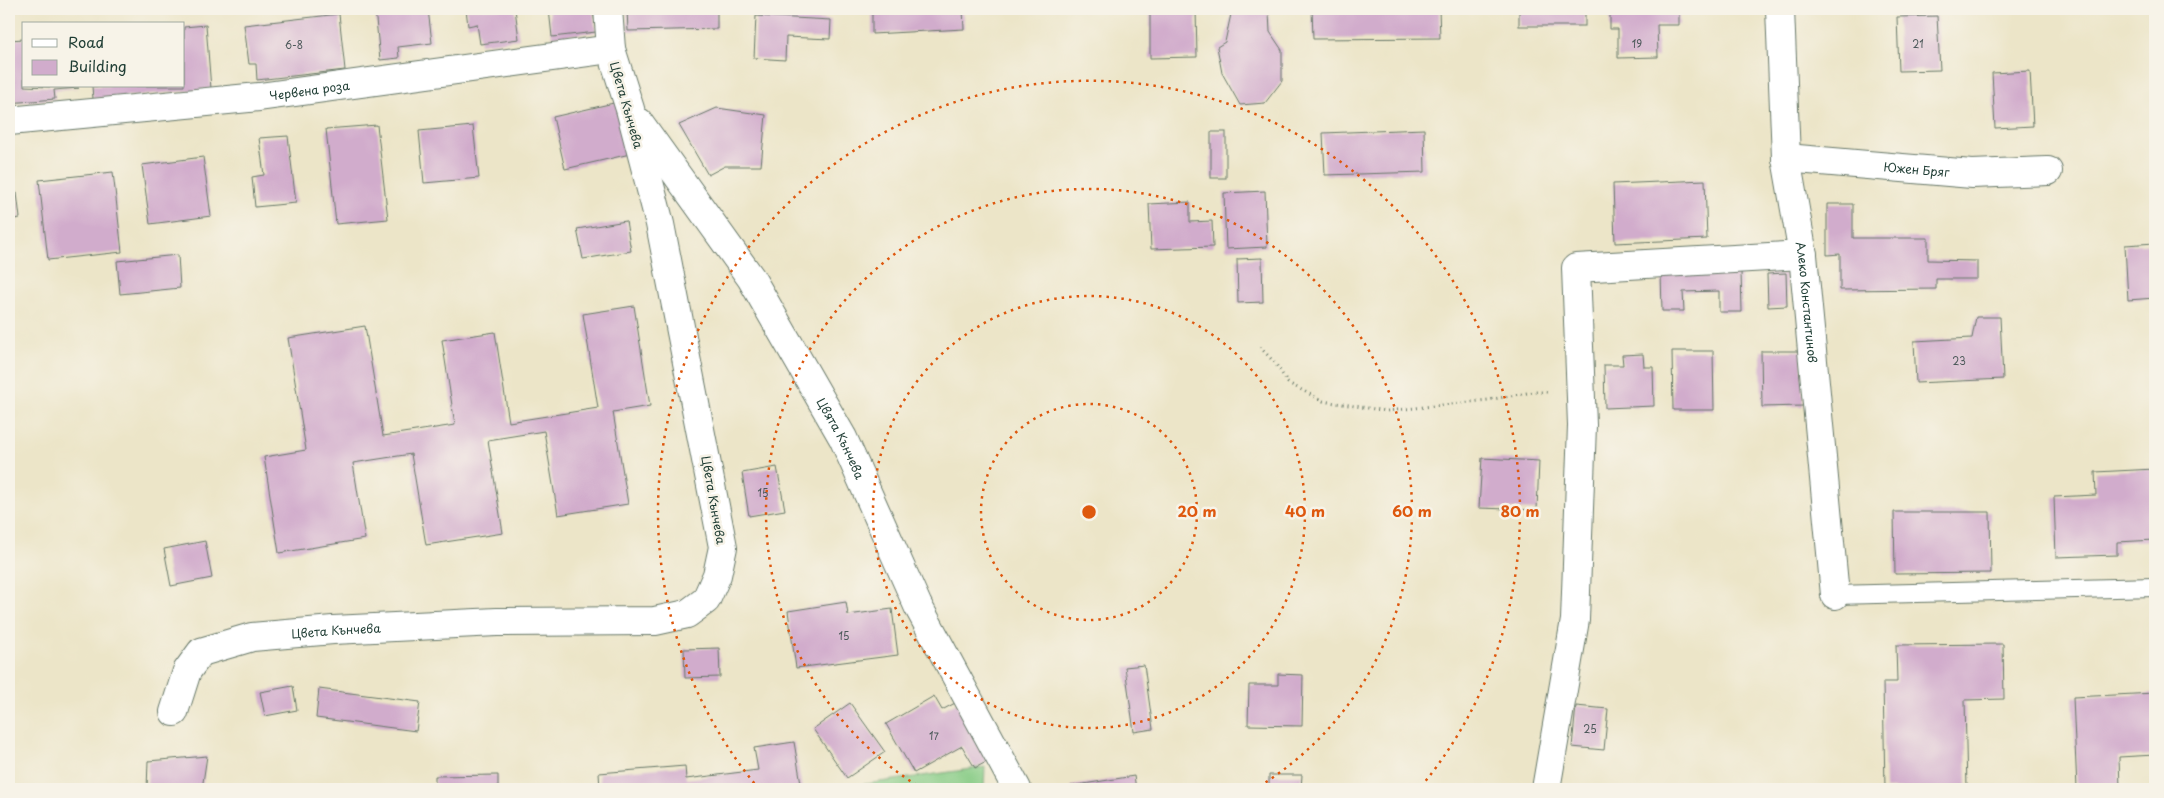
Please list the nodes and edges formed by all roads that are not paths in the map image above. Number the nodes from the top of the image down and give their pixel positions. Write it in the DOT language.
graph roads {
  1 [pos="608,9"];
  2 [pos="1780,9"];
  3 [pos="611,49"];
  4 [pos="630,109"];
  5 [pos="9,120"];
  6 [pos="1786,158"];
  7 [pos="2048,171"];
  8 [pos="1803,255"];
  9 [pos="2155,587"];
  10 [pos="1835,595"];
  11 [pos="174,712"];
  12 [pos="1017,789"];
  13 [pos="1546,789"];
  1 -- 3 [label="street, Цвета Кънчева"];
  2 -- 6 [label="street, Алеко Константинов"];
  3 -- 4 [label="street, Цвета Кънчева"];
  3 -- 5 [label="street, Червена роза"];
  4 -- 11 [label="street, Цвета Кънчева"];
  4 -- 12 [label="street, Цвята Кънчева"];
  6 -- 7 [label="street, Южен Бряг"];
  6 -- 8 [label="street, Алеко Константинов"];
  8 -- 10 [label="street, Алеко Константинов"];
  8 -- 13 [label="street"];
  9 -- 10 [label="lane"];
}
